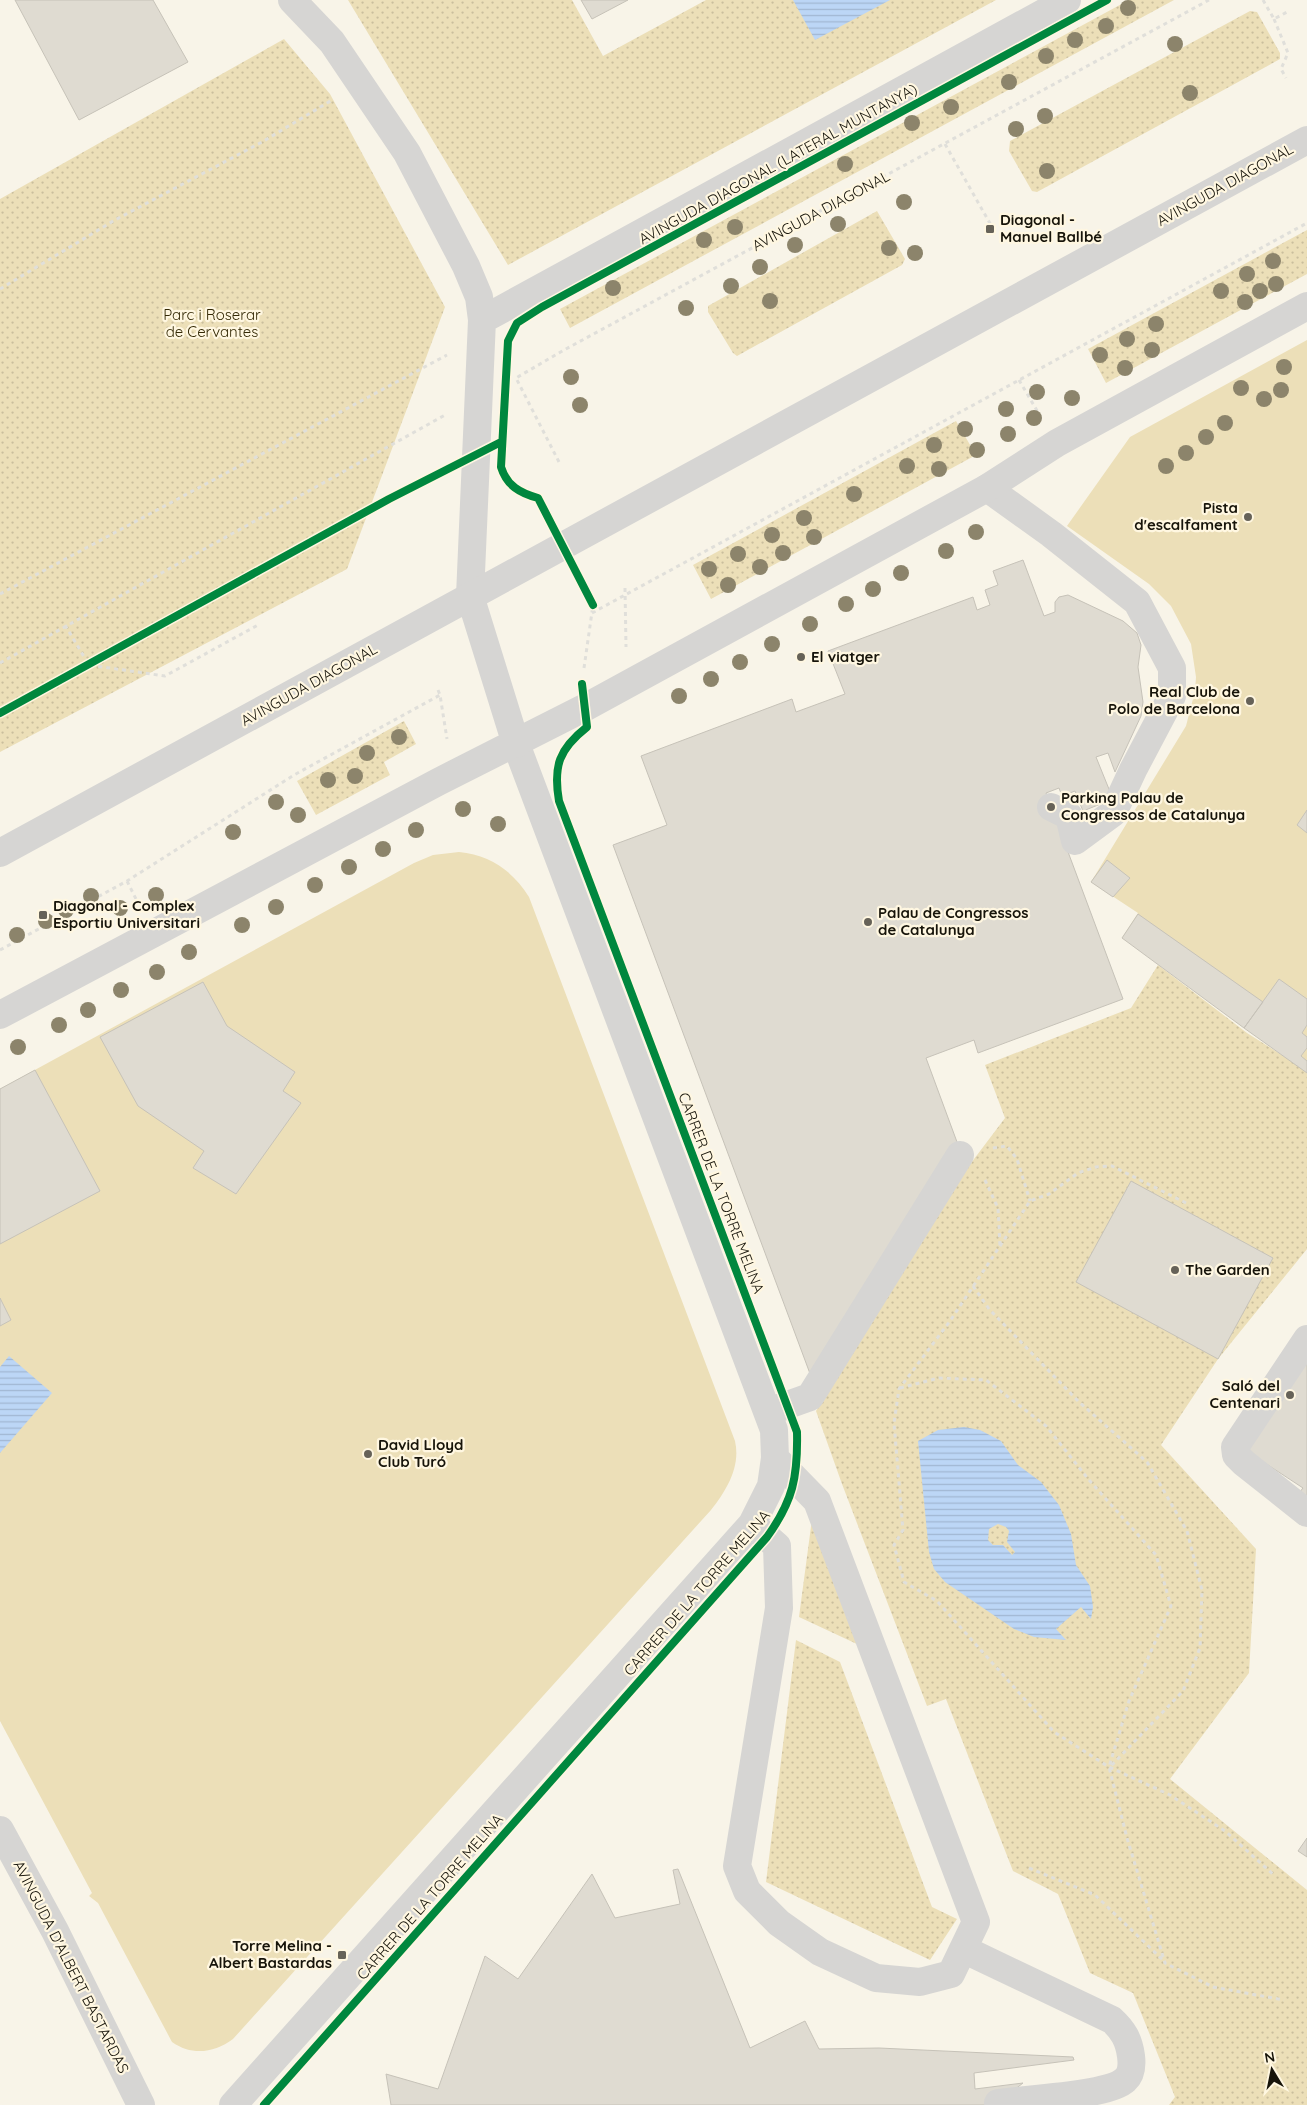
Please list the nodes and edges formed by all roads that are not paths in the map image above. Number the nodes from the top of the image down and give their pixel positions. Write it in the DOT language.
graph roads {
  1 [pos="292,0"];
  2 [pos="1067,0"];
  3 [pos="1307,140"];
  4 [pos="1307,306"];
  5 [pos="482,320"];
  6 [pos="987,488"];
  7 [pos="470,596"];
  8 [pos="516,744"];
  9 [pos="1051,806"];
  10 [pos="0,853"];
  11 [pos="0,1016"];
  12 [pos="960,1154"];
  13 [pos="1307,1339"];
  14 [pos="768,1412"];
  15 [pos="775,1458"];
  16 [pos="1307,1513"];
  17 [pos="752,1524"];
  18 [pos="0,1830"];
  19 [pos="963,1949"];
  20 [pos="998,2103"];
  21 [pos="141,2105"];
  22 [pos="233,2105"];
  1 -- 5 [label="street"];
  2 -- 5 [label="street, AVINGUDA DIAGONAL (LATERAL MUNTANYA)"];
  3 -- 7 [label="street, AVINGUDA DIAGONAL"];
  4 -- 6 [label="street"];
  5 -- 7 [label="street"];
  6 -- 8 [label="street"];
  6 -- 9 [label="street"];
  7 -- 8 [label="street, CARRER DE LA TORRE MELINA"];
  7 -- 10 [label="street, AVINGUDA DIAGONAL"];
  8 -- 11 [label="street"];
  8 -- 14 [label="street, CARRER DE LA TORRE MELINA"];
  12 -- 14 [label="street"];
  13 -- 16 [label="street"];
  14 -- 15 [label="street, CARRER DE LA TORRE MELINA"];
  15 -- 17 [label="street, CARRER DE LA TORRE MELINA"];
  15 -- 19 [label="street"];
  17 -- 19 [label="street"];
  17 -- 22 [label="street, CARRER DE LA TORRE MELINA"];
  18 -- 21 [label="street, AVINGUDA D'ALBERT BASTARDAS"];
  19 -- 20 [label="street"];
}
